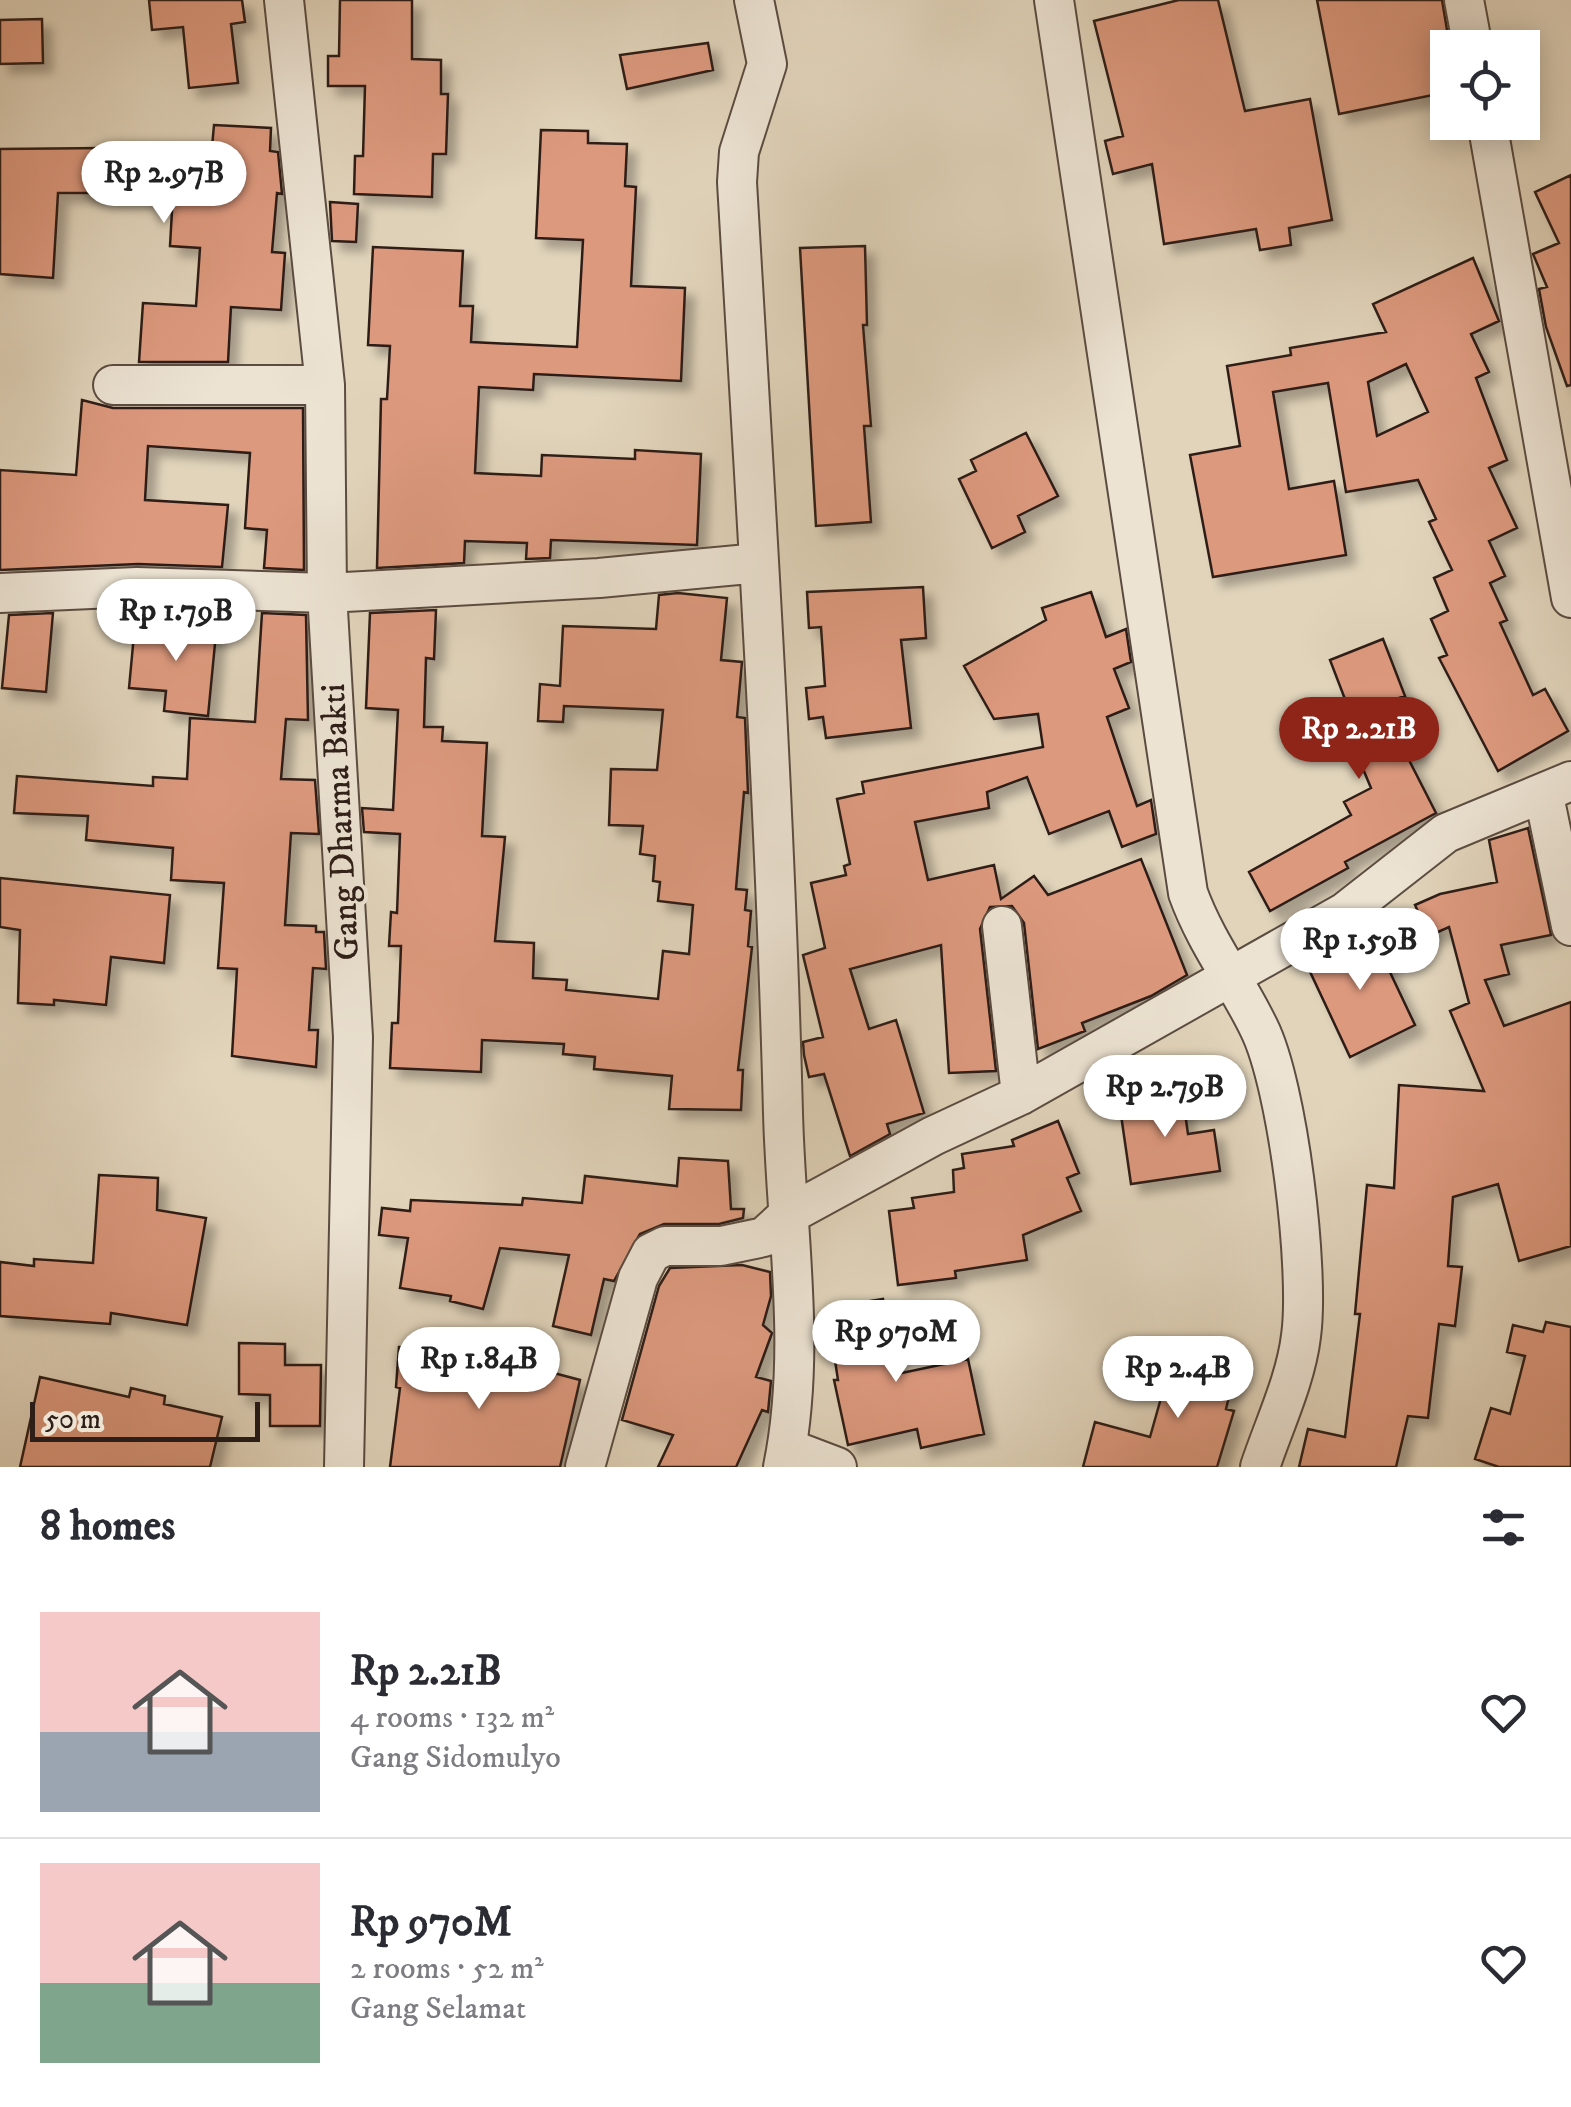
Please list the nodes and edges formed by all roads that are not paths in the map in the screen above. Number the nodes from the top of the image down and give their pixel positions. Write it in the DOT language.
graph roads {
  1 [pos="284,0"];
  2 [pos="754,0"];
  3 [pos="1054,0"];
  4 [pos="1464,0"];
  5 [pos="1470,30"];
  6 [pos="1490,140"];
  7 [pos="112,385"];
  8 [pos="325,385"];
  9 [pos="758,563"];
  10 [pos="0,593"];
  11 [pos="327,593"];
  12 [pos="1571,598"];
  13 [pos="1558,788"];
  14 [pos="1002,926"];
  15 [pos="1571,926"];
  16 [pos="1230,979"];
  17 [pos="1022,1095"];
  18 [pos="788,1216"];
  19 [pos="785,1458"];
  20 [pos="344,1467"];
  21 [pos="585,1467"];
  22 [pos="837,1467"];
  23 [pos="1260,1467"];
  1 -- 8 [label="street, Gang Dharma Bakti"];
  2 -- 9 [label="street"];
  3 -- 16 [label="street"];
  4 -- 5 [label="street"];
  6 -- 12 [label="street"];
  7 -- 8 [label="street"];
  8 -- 11 [label="street, Gang Dharma Bakti"];
  9 -- 11 [label="street"];
  9 -- 18 [label="street"];
  10 -- 11 [label="street"];
  11 -- 20 [label="street, Gang Dharma Bakti"];
  13 -- 15 [label="street"];
  13 -- 16 [label="street"];
  14 -- 17 [label="street"];
  16 -- 17 [label="street"];
  16 -- 23 [label="street"];
  17 -- 18 [label="street"];
  18 -- 19 [label="street"];
  18 -- 21 [label="street"];
  19 -- 22 [label="street"];
}
